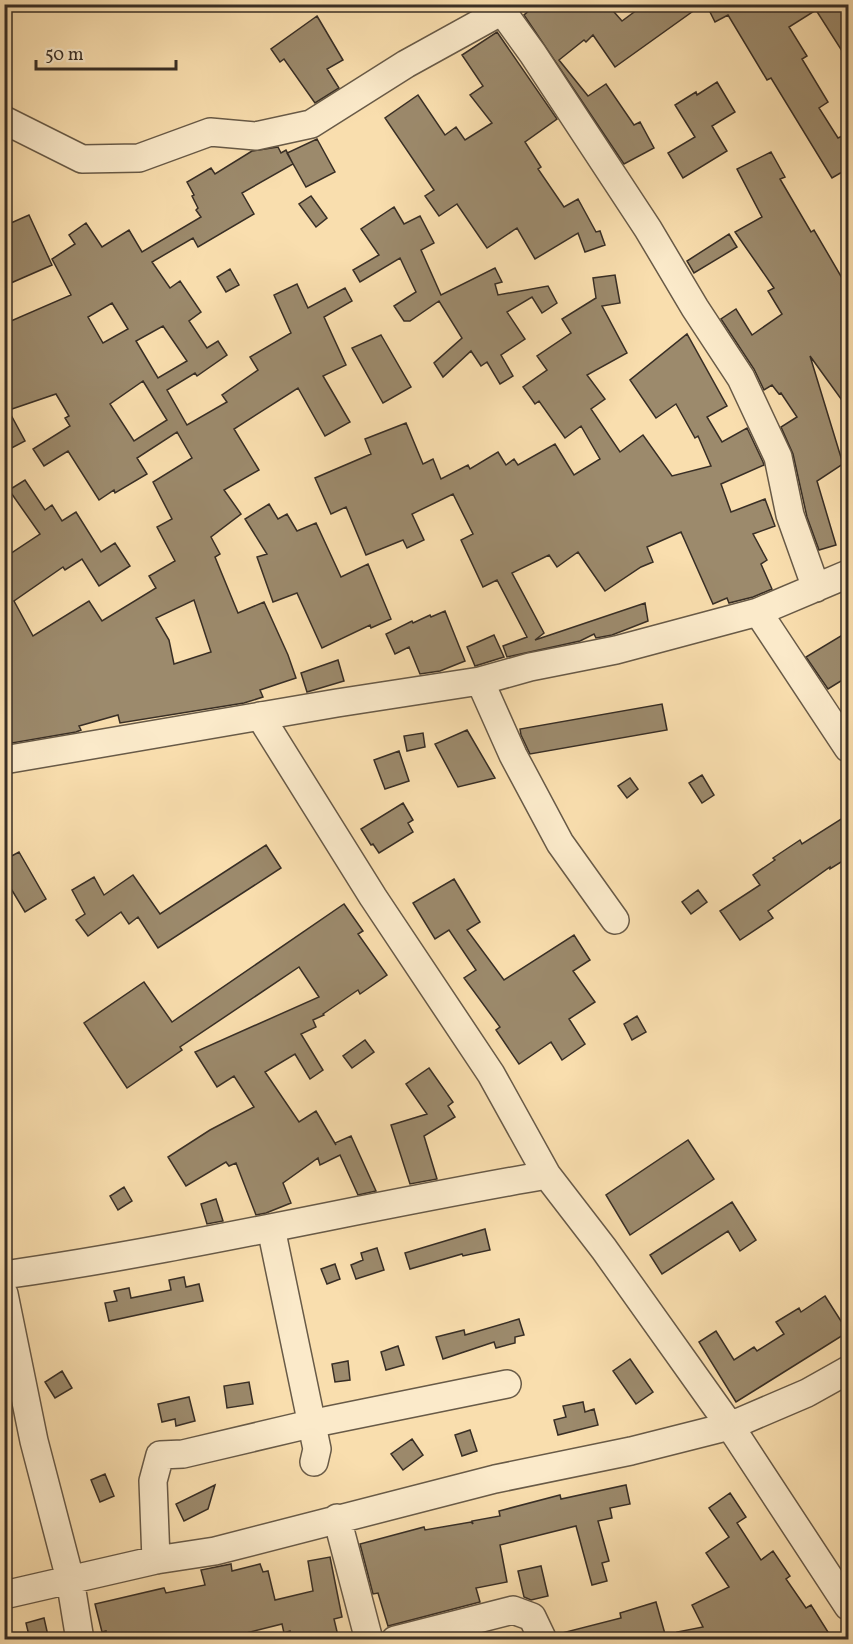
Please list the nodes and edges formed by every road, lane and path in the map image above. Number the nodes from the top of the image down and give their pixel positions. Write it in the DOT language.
graph roads {
  1 [pos="506,8"];
  2 [pos="4,120"];
  3 [pos="849,574"];
  4 [pos="816,588"];
  5 [pos="758,612"];
  6 [pos="480,681"];
  7 [pos="260,716"];
  8 [pos="849,747"];
  9 [pos="4,760"];
  10 [pos="615,920"];
  11 [pos="547,1175"];
  12 [pos="271,1228"];
  13 [pos="4,1275"];
  14 [pos="4,1294"];
  15 [pos="849,1370"];
  16 [pos="507,1384"];
  17 [pos="310,1425"];
  18 [pos="730,1426"];
  19 [pos="314,1462"];
  20 [pos="337,1518"];
  21 [pos="156,1560"];
  22 [pos="70,1579"];
  23 [pos="4,1595"];
  24 [pos="849,1606"];
  25 [pos="80,1640"];
  26 [pos="369,1640"];
  27 [pos="395,1640"];
  28 [pos="543,1640"];
  1 -- 2 [label="street"];
  1 -- 4 [label="street"];
  3 -- 4 [label="street"];
  4 -- 5 [label="street"];
  5 -- 6 [label="street"];
  5 -- 8 [label="street"];
  6 -- 7 [label="street"];
  6 -- 10 [label="street"];
  7 -- 9 [label="street"];
  7 -- 11 [label="street"];
  11 -- 12 [label="street"];
  11 -- 18 [label="street"];
  12 -- 13 [label="street"];
  12 -- 17 [label="street"];
  14 -- 22 [label="street"];
  15 -- 18 [label="street"];
  16 -- 17 [label="street"];
  17 -- 19 [label="street"];
  17 -- 21 [label="street"];
  18 -- 20 [label="street"];
  18 -- 24 [label="street"];
  20 -- 21 [label="street"];
  20 -- 26 [label="street"];
  21 -- 22 [label="street"];
  22 -- 23 [label="street"];
  22 -- 25 [label="street"];
  27 -- 28 [label="street"];
}
